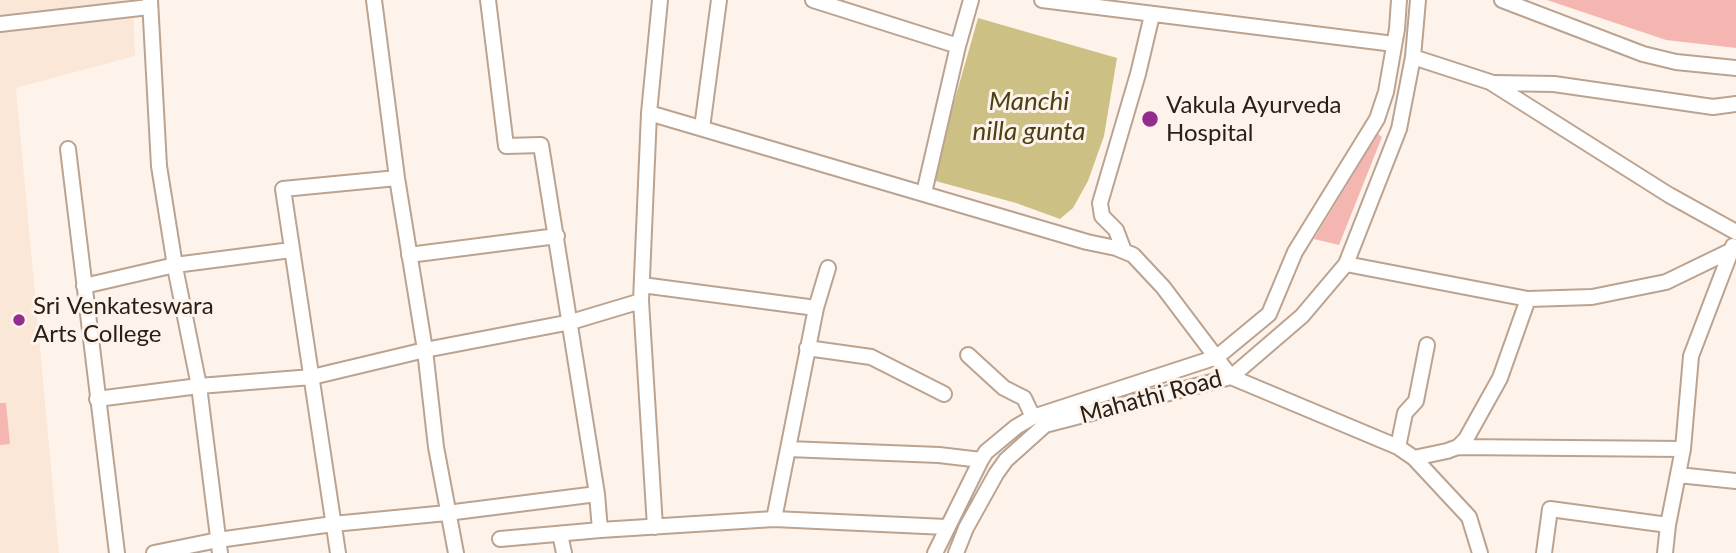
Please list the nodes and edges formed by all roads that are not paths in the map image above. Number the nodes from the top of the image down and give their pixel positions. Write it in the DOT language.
graph roads {
  1 [pos="374,0"];
  2 [pos="488,0"];
  3 [pos="660,0"];
  4 [pos="719,0"];
  5 [pos="813,0"];
  6 [pos="971,0"];
  7 [pos="1042,0"];
  8 [pos="1399,0"];
  9 [pos="1418,0"];
  10 [pos="1502,0"];
  11 [pos="149,4"];
  12 [pos="1152,15"];
  13 [pos="0,24"];
  14 [pos="1394,44"];
  15 [pos="958,46"];
  16 [pos="1413,57"];
  17 [pos="1736,68"];
  18 [pos="1493,83"];
  19 [pos="1736,104"];
  20 [pos="649,113"];
  21 [pos="702,128"];
  22 [pos="68,149"];
  23 [pos="397,178"];
  24 [pos="924,192"];
  25 [pos="1736,232"];
  26 [pos="556,236"];
  27 [pos="1734,244"];
  28 [pos="291,250"];
  29 [pos="1124,251"];
  30 [pos="410,255"];
  31 [pos="1346,264"];
  32 [pos="175,265"];
  33 [pos="828,268"];
  34 [pos="642,285"];
  35 [pos="84,286"];
  36 [pos="1528,299"];
  37 [pos="641,301"];
  38 [pos="816,308"];
  39 [pos="570,322"];
  40 [pos="1427,345"];
  41 [pos="807,348"];
  42 [pos="425,350"];
  43 [pos="968,355"];
  44 [pos="1217,358"];
  45 [pos="312,377"];
  46 [pos="1231,377"];
  47 [pos="199,386"];
  48 [pos="944,394"];
  49 [pos="97,399"];
  50 [pos="1033,417"];
  51 [pos="1398,447"];
  52 [pos="1458,447"];
  53 [pos="788,449"];
  54 [pos="1683,449"];
  55 [pos="1413,458"];
  56 [pos="981,460"];
  57 [pos="1678,475"];
  58 [pos="1736,481"];
  59 [pos="597,494"];
  60 [pos="447,513"];
  61 [pos="774,519"];
  62 [pos="333,523"];
  63 [pos="1668,525"];
  64 [pos="655,527"];
  65 [pos="946,527"];
  66 [pos="600,530"];
  67 [pos="560,534"];
  68 [pos="500,539"];
  69 [pos="219,546"];
  70 [pos="117,553"];
  71 [pos="154,553"];
  72 [pos="338,553"];
  73 [pos="456,553"];
  74 [pos="564,553"];
  75 [pos="935,553"];
  76 [pos="956,553"];
  77 [pos="1480,553"];
  78 [pos="1544,553"];
  79 [pos="1665,553"];
  1 -- 23 [label="street"];
  2 -- 26 [label="street"];
  3 -- 20 [label="street"];
  4 -- 21 [label="street"];
  5 -- 15 [label="street"];
  6 -- 15 [label="street"];
  7 -- 12 [label="street"];
  8 -- 14 [label="street, Mahathi Road"];
  9 -- 16 [label="street, Mahathi Road"];
  10 -- 17 [label="street"];
  11 -- 13 [label="street"];
  11 -- 32 [label="street"];
  12 -- 14 [label="street"];
  12 -- 29 [label="street"];
  14 -- 44 [label="street, Mahathi Road"];
  15 -- 24 [label="street"];
  16 -- 18 [label="street"];
  16 -- 31 [label="street, Mahathi Road"];
  18 -- 19 [label="street"];
  18 -- 25 [label="street"];
  20 -- 21 [label="street"];
  20 -- 34 [label="street"];
  21 -- 24 [label="street"];
  22 -- 35 [label="street"];
  23 -- 28 [label="street"];
  23 -- 30 [label="street"];
  24 -- 29 [label="street"];
  26 -- 30 [label="street"];
  26 -- 39 [label="street"];
  27 -- 36 [label="street"];
  27 -- 54 [label="street"];
  28 -- 32 [label="street"];
  28 -- 45 [label="street"];
  29 -- 44 [label="street"];
  30 -- 42 [label="street"];
  31 -- 36 [label="street"];
  31 -- 46 [label="street, Mahathi Road"];
  32 -- 35 [label="street"];
  32 -- 47 [label="street"];
  33 -- 38 [label="street"];
  34 -- 37 [label="street"];
  34 -- 38 [label="street"];
  35 -- 49 [label="street"];
  36 -- 52 [label="street"];
  37 -- 39 [label="street"];
  37 -- 64 [label="street"];
  38 -- 41 [label="street"];
  39 -- 42 [label="street"];
  39 -- 59 [label="street"];
  40 -- 51 [label="street"];
  41 -- 48 [label="street"];
  41 -- 53 [label="street"];
  42 -- 45 [label="street"];
  42 -- 60 [label="street"];
  43 -- 50 [label="street"];
  44 -- 46 [label="street"];
  44 -- 50 [label="street, Mahathi Road"];
  45 -- 47 [label="street"];
  45 -- 62 [label="street"];
  46 -- 51 [label="street"];
  46 -- 76 [label="street, Mahathi Road"];
  47 -- 49 [label="street"];
  47 -- 69 [label="street"];
  49 -- 70 [label="street"];
  50 -- 56 [label="street, Mahathi Road"];
  51 -- 55 [label="street"];
  52 -- 54 [label="street"];
  52 -- 55 [label="street"];
  53 -- 56 [label="street"];
  53 -- 61 [label="street"];
  54 -- 57 [label="street"];
  55 -- 77 [label="street"];
  56 -- 65 [label="street, Mahathi Road"];
  57 -- 58 [label="street"];
  57 -- 63 [label="street"];
  59 -- 60 [label="street"];
  59 -- 66 [label="street"];
  60 -- 62 [label="street"];
  60 -- 73 [label="street"];
  61 -- 64 [label="street"];
  61 -- 65 [label="street"];
  62 -- 69 [label="street"];
  62 -- 72 [label="street"];
  63 -- 78 [label="street"];
  63 -- 79 [label="street"];
  64 -- 66 [label="street"];
  65 -- 75 [label="street, Mahathi Road"];
  66 -- 67 [label="street"];
  67 -- 68 [label="street"];
  67 -- 74 [label="street"];
  69 -- 71 [label="street"];
}
